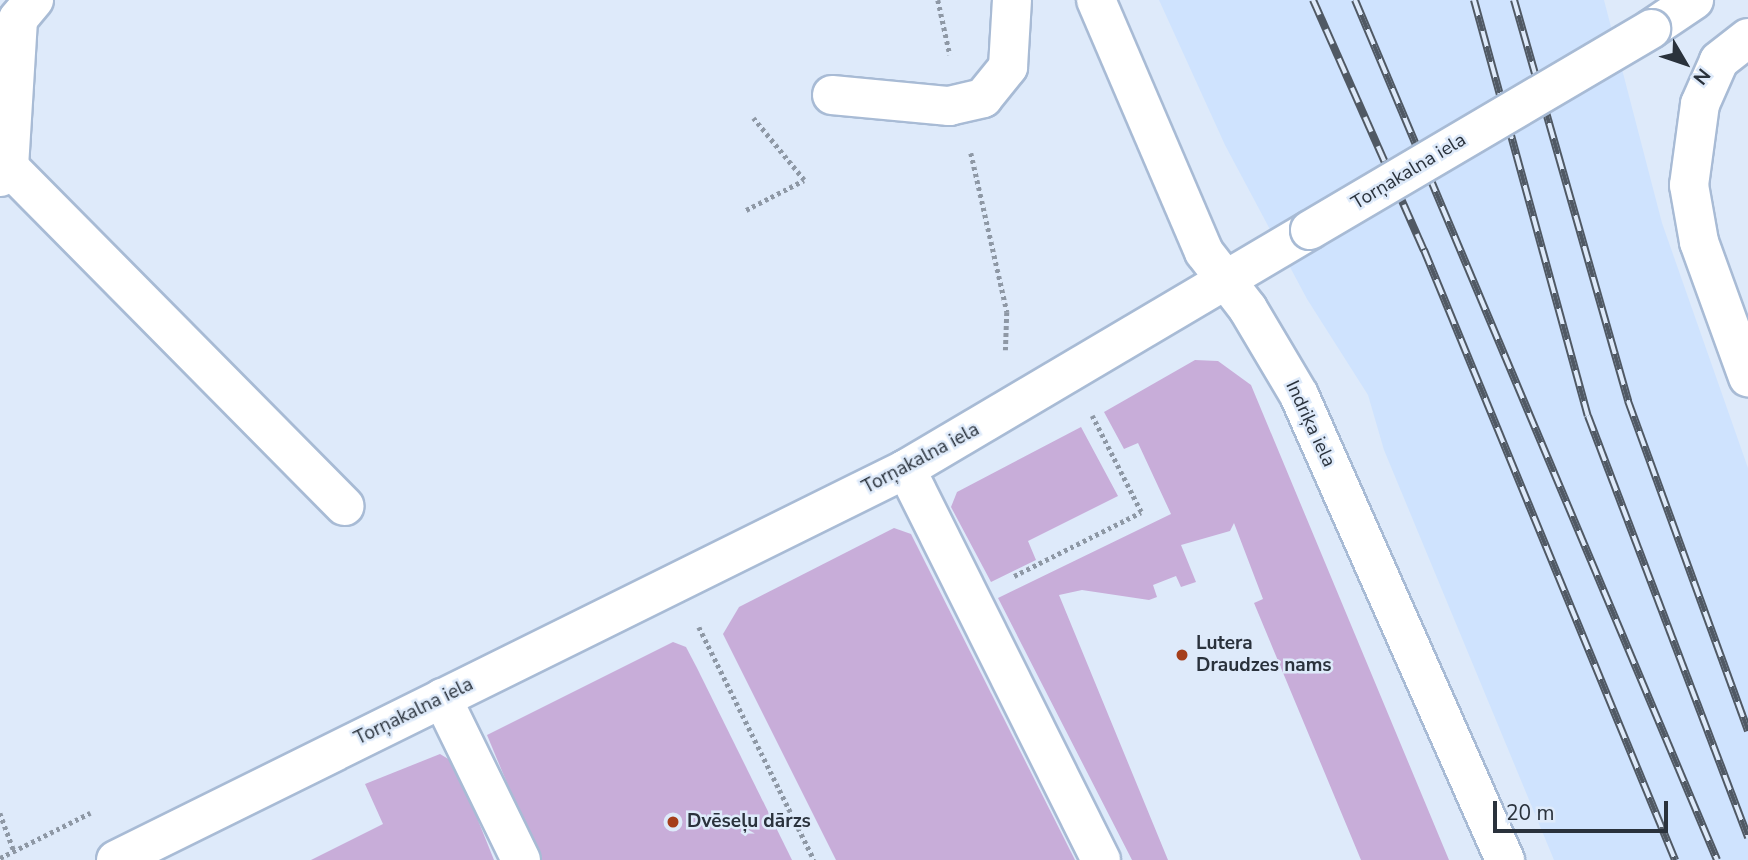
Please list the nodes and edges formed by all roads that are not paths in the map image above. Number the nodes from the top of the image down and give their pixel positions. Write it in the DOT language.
graph roads {
  1 [pos="34,0"];
  2 [pos="1012,0"];
  3 [pos="1096,0"];
  4 [pos="1694,0"];
  5 [pos="1748,38"];
  6 [pos="832,95"];
  7 [pos="5,172"];
  8 [pos="1230,283"];
  9 [pos="1748,377"];
  10 [pos="906,469"];
  11 [pos="344,506"];
  12 [pos="442,698"];
  13 [pos="116,860"];
  14 [pos="521,860"];
  15 [pos="1101,860"];
  16 [pos="1505,860"];
  1 -- 7 [label="street"];
  2 -- 6 [label="street"];
  3 -- 8 [label="street, Indriķa iela"];
  4 -- 8 [label="street, Torņakalna iela, bridge"];
  5 -- 9 [label="street"];
  7 -- 11 [label="street"];
  8 -- 10 [label="street, Torņakalna iela"];
  8 -- 16 [label="street, Indriķa iela"];
  10 -- 12 [label="street, Torņakalna iela"];
  10 -- 15 [label="street"];
  12 -- 13 [label="street, Torņakalna iela"];
  12 -- 14 [label="street"];
}
